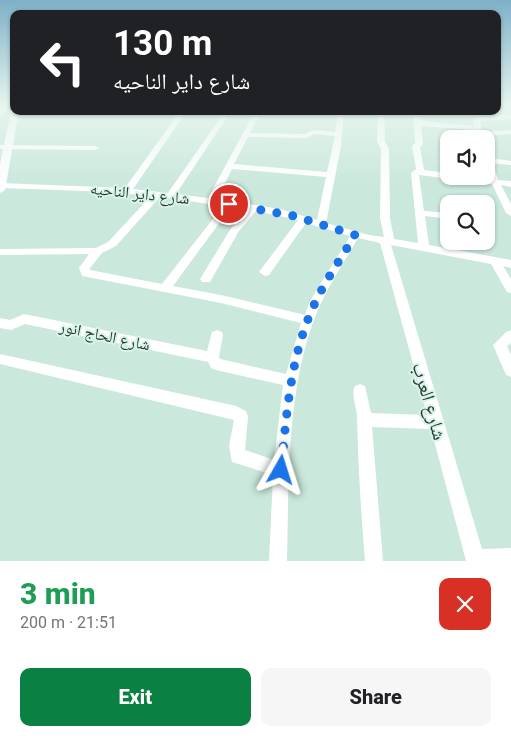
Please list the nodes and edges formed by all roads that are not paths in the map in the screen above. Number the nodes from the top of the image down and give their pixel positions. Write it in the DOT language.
graph roads {
  1 [pos="9,132"];
  2 [pos="169,132"];
  3 [pos="214,132"];
  4 [pos="247,132"];
  5 [pos="313,132"];
  6 [pos="315,132"];
  7 [pos="381,132"];
  8 [pos="417,132"];
  9 [pos="508,132"];
  10 [pos="495,133"];
  11 [pos="338,134"];
  12 [pos="246,135"];
  13 [pos="4,147"];
  14 [pos="95,148"];
  15 [pos="495,159"];
  16 [pos="511,163"];
  17 [pos="230,166"];
  18 [pos="418,172"];
  19 [pos="331,175"];
  20 [pos="440,175"];
  21 [pos="1,182"];
  22 [pos="495,182"];
  23 [pos="511,184"];
  24 [pos="128,190"];
  25 [pos="158,194"];
  26 [pos="171,195"];
  27 [pos="211,201"];
  28 [pos="229,204"];
  29 [pos="253,208"];
  30 [pos="420,213"];
  31 [pos="511,213"];
  32 [pos="440,215"];
  33 [pos="304,219"];
  34 [pos="321,224"];
  35 [pos="355,235"];
  36 [pos="388,241"];
  37 [pos="424,247"];
  38 [pos="0,252"];
  39 [pos="98,252"];
  40 [pos="495,262"];
  41 [pos="511,264"];
  42 [pos="265,272"];
  43 [pos="206,279"];
  44 [pos="165,288"];
  45 [pos="511,289"];
  46 [pos="308,320"];
  47 [pos="0,323"];
  48 [pos="217,335"];
  49 [pos="511,335"];
  50 [pos="212,357"];
  51 [pos="0,359"];
  52 [pos="511,371"];
  53 [pos="291,382"];
  54 [pos="360,390"];
  55 [pos="364,420"];
  56 [pos="436,422"];
  57 [pos="281,470"];
  58 [pos="511,558"];
  59 [pos="475,560"];
  60 [pos="278,561"];
  61 [pos="374,561"];
  1 -- 13 [label="street"];
  2 -- 24 [label="street"];
  3 -- 26 [label="street"];
  4 -- 12 [label="street"];
  5 -- 12 [label="street"];
  6 -- 11 [label="street"];
  7 -- 36 [label="street, شارع العرب"];
  8 -- 18 [label="street"];
  9 -- 10 [label="street"];
  11 -- 19 [label="street"];
  12 -- 17 [label="street"];
  13 -- 14 [label="street"];
  13 -- 21 [label="street"];
  15 -- 16 [label="street"];
  17 -- 19 [label="street"];
  17 -- 27 [label="street"];
  18 -- 20 [label="street"];
  18 -- 30 [label="street"];
  19 -- 34 [label="street"];
  21 -- 24 [label="street, شارع داير الناحيه"];
  22 -- 23 [label="street"];
  22 -- 31 [label="street"];
  24 -- 25 [label="street, شارع داير الناحيه"];
  25 -- 26 [label="street, شارع داير الناحيه"];
  25 -- 39 [label="street"];
  26 -- 27 [label="street, شارع داير الناحيه"];
  27 -- 28 [label="street, شارع داير الناحيه"];
  28 -- 29 [label="street, شارع داير الناحيه"];
  28 -- 44 [label="street"];
  29 -- 33 [label="street, شارع داير الناحيه"];
  29 -- 43 [label="street"];
  30 -- 32 [label="street"];
  30 -- 37 [label="street"];
  33 -- 34 [label="street, شارع داير الناحيه"];
  33 -- 42 [label="street"];
  34 -- 35 [label="street, شارع داير الناحيه"];
  35 -- 36 [label="street, شارع داير الناحيه"];
  35 -- 46 [label="street"];
  36 -- 37 [label="street, شارع داير الناحيه"];
  36 -- 56 [label="street, شارع العرب"];
  37 -- 40 [label="street, شارع داير الناحيه"];
  38 -- 39 [label="street"];
  39 -- 44 [label="street"];
  40 -- 41 [label="street, شارع داير الناحيه"];
  40 -- 45 [label="street"];
  44 -- 46 [label="street"];
  46 -- 53 [label="street"];
  47 -- 50 [label="street, شارع الحاج انور"];
  48 -- 50 [label="street"];
  49 -- 52 [label="street"];
  50 -- 53 [label="street, شارع الحاج انور"];
  51 -- 57 [label="street"];
  53 -- 57 [label="street"];
  54 -- 55 [label="street"];
  55 -- 56 [label="street"];
  55 -- 61 [label="street"];
  56 -- 59 [label="street, شارع العرب"];
  57 -- 60 [label="street"];
  58 -- 59 [label="street"];
}
